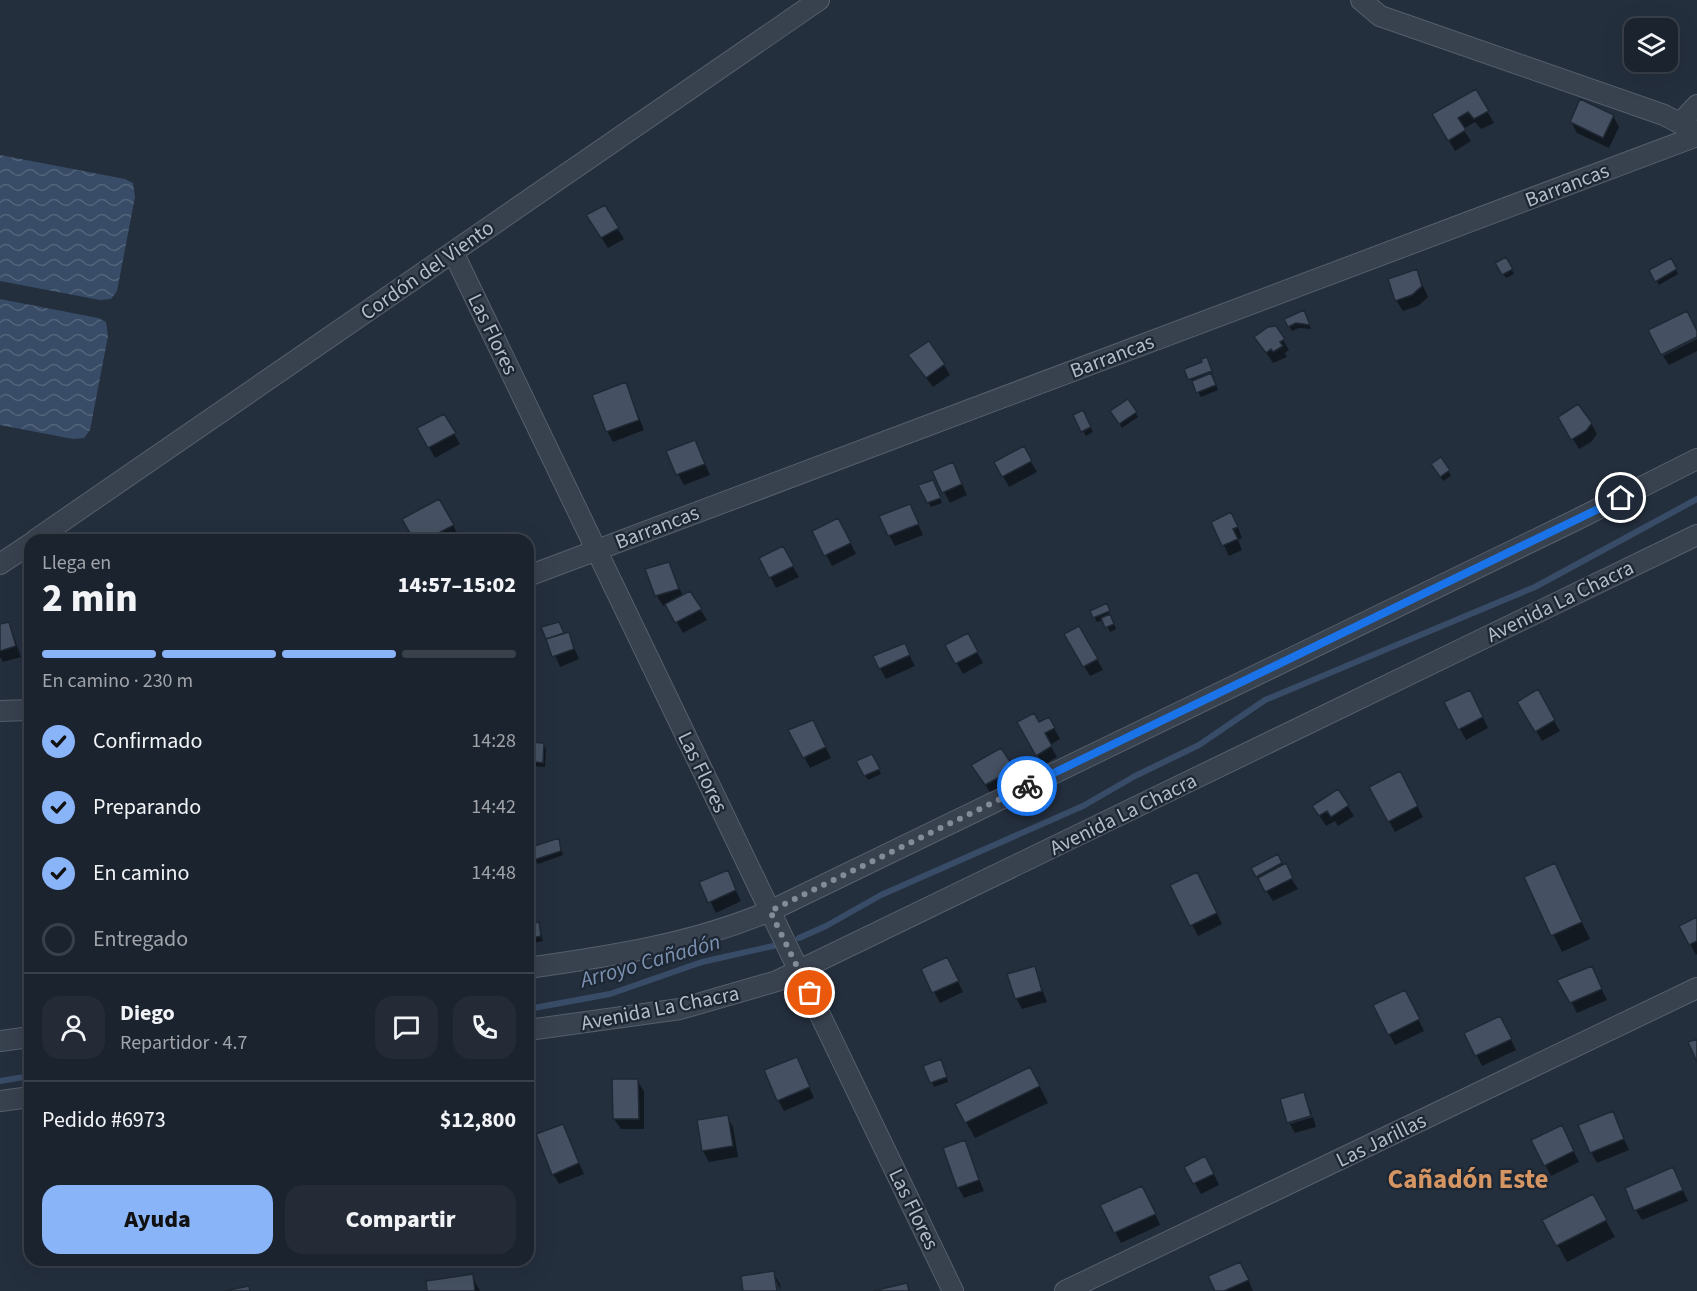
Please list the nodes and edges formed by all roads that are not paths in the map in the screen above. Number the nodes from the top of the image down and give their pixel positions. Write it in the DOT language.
graph roads {
  1 [pos="819,0"];
  2 [pos="1361,0"];
  3 [pos="1697,105"];
  4 [pos="1691,130"];
  5 [pos="453,252"];
  6 [pos="1697,459"];
  7 [pos="44,534"];
  8 [pos="1697,535"];
  9 [pos="24,548"];
  10 [pos="597,550"];
  11 [pos="0,564"];
  12 [pos="534,574"];
  13 [pos="24,710"];
  14 [pos="0,711"];
  15 [pos="770,911"];
  16 [pos="534,967"];
  17 [pos="799,971"];
  18 [pos="1697,988"];
  19 [pos="534,1029"];
  20 [pos="24,1038"];
  21 [pos="0,1041"];
  22 [pos="24,1098"];
  23 [pos="0,1101"];
  24 [pos="953,1291"];
  25 [pos="1065,1291"];
  1 -- 5 [label="street, Cordón del Viento"];
  2 -- 4 [label="street"];
  3 -- 4 [label="street"];
  4 -- 10 [label="street, Barrancas"];
  5 -- 7 [label="street, Cordón del Viento"];
  5 -- 10 [label="street, Las Flores"];
  6 -- 15 [label="street"];
  8 -- 17 [label="street, Avenida La Chacra"];
  9 -- 11 [label="street"];
  10 -- 12 [label="street, Barrancas"];
  10 -- 15 [label="street, Las Flores"];
  13 -- 14 [label="street"];
  15 -- 16 [label="street"];
  15 -- 17 [label="street, Las Flores"];
  17 -- 19 [label="street, Avenida La Chacra"];
  17 -- 24 [label="street, Las Flores"];
  18 -- 25 [label="street, Las Jarillas"];
  20 -- 21 [label="street"];
  22 -- 23 [label="street"];
}
